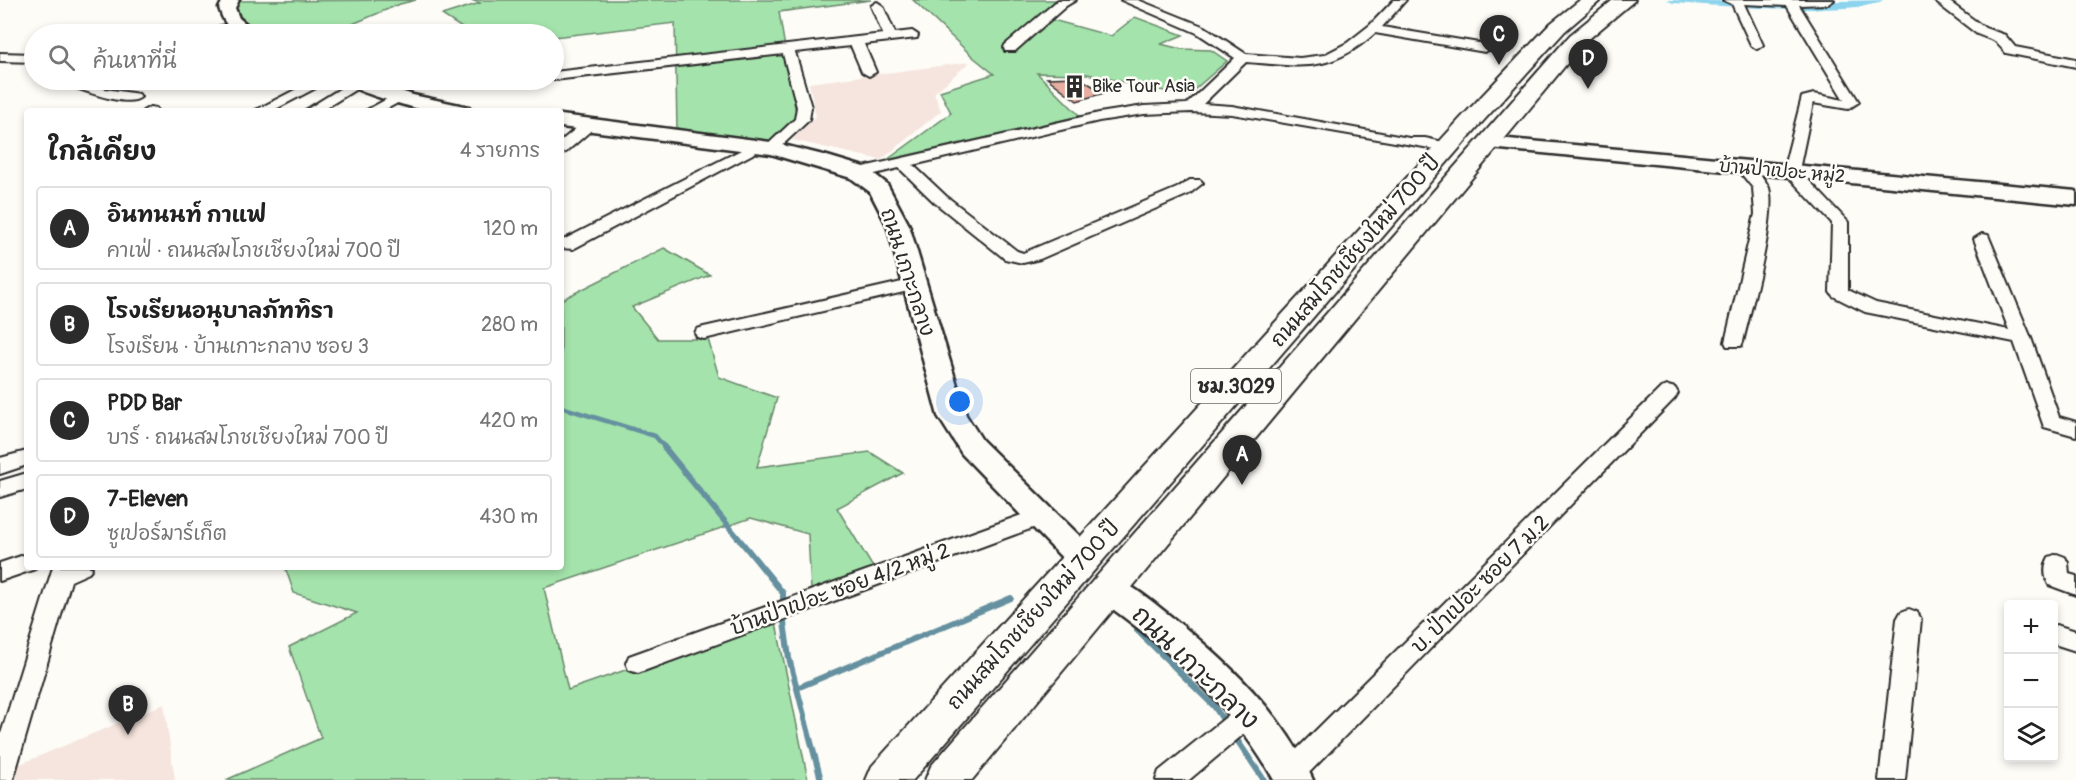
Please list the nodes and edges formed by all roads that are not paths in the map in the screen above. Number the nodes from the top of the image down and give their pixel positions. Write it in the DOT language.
graph roads {
  1 [pos="231,0"];
  2 [pos="1070,0"];
  3 [pos="1127,0"];
  4 [pos="1400,0"];
  5 [pos="1592,0"];
  6 [pos="1626,0"];
  7 [pos="1729,0"];
  8 [pos="1736,0"];
  9 [pos="1828,0"];
  10 [pos="1939,0"];
  11 [pos="1791,2"];
  12 [pos="877,6"];
  13 [pos="236,24"];
  14 [pos="1373,29"];
  15 [pos="912,35"];
  16 [pos="891,38"];
  17 [pos="856,42"];
  18 [pos="1757,45"];
  19 [pos="1010,48"];
  20 [pos="1485,48"];
  21 [pos="789,50"];
  22 [pos="0,57"];
  23 [pos="24,58"];
  24 [pos="1243,58"];
  25 [pos="2076,63"];
  26 [pos="869,72"];
  27 [pos="564,75"];
  28 [pos="95,90"];
  29 [pos="304,90"];
  30 [pos="342,90"];
  31 [pos="379,90"];
  32 [pos="134,97"];
  33 [pos="398,97"];
  34 [pos="267,108"];
  35 [pos="315,108"];
  36 [pos="378,108"];
  37 [pos="442,108"];
  38 [pos="1191,108"];
  39 [pos="564,121"];
  40 [pos="590,124"];
  41 [pos="1487,143"];
  42 [pos="564,146"];
  43 [pos="764,147"];
  44 [pos="1447,147"];
  45 [pos="902,163"];
  46 [pos="1744,167"];
  47 [pos="1791,171"];
  48 [pos="859,173"];
  49 [pos="1195,183"];
  50 [pos="2076,198"];
  51 [pos="1982,239"];
  52 [pos="567,245"];
  53 [pos="915,284"];
  54 [pos="704,333"];
  55 [pos="2022,338"];
  56 [pos="1734,342"];
  57 [pos="1668,393"];
  58 [pos="2076,429"];
  59 [pos="24,459"];
  60 [pos="0,466"];
  61 [pos="24,482"];
  62 [pos="0,489"];
  63 [pos="1041,516"];
  64 [pos="1083,559"];
  65 [pos="24,563"];
  66 [pos="2057,563"];
  67 [pos="69,570"];
  68 [pos="0,572"];
  69 [pos="2076,586"];
  70 [pos="1110,590"];
  71 [pos="1909,619"];
  72 [pos="638,663"];
  73 [pos="1249,714"];
  74 [pos="1292,777"];
  75 [pos="0,780"];
  76 [pos="887,780"];
  77 [pos="946,780"];
  78 [pos="1169,780"];
  79 [pos="1892,780"];
  1 -- 13 [label="street"];
  2 -- 19 [label="street"];
  3 -- 24 [label="street"];
  4 -- 14 [label="street"];
  5 -- 44 [label="main road, ถนนสมโภชเชียงใหม่ 700 ปี / ชม.3029"];
  6 -- 41 [label="main road, ถนนสมโภชเชียงใหม่ 700 ปี / ชม.3029"];
  7 -- 8 [label="street"];
  8 -- 11 [label="street"];
  8 -- 18 [label="street"];
  9 -- 11 [label="street"];
  10 -- 25 [label="street"];
  11 -- 47 [label="street"];
  12 -- 16 [label="street"];
  14 -- 20 [label="street"];
  14 -- 24 [label="street"];
  15 -- 16 [label="street"];
  16 -- 17 [label="street"];
  17 -- 21 [label="street"];
  17 -- 26 [label="street"];
  21 -- 27 [label="street"];
  21 -- 43 [label="street"];
  22 -- 23 [label="street"];
  24 -- 38 [label="street"];
  28 -- 32 [label="street"];
  29 -- 34 [label="street"];
  30 -- 35 [label="street"];
  31 -- 33 [label="street"];
  33 -- 36 [label="street"];
  33 -- 37 [label="street"];
  38 -- 44 [label="street"];
  38 -- 45 [label="street"];
  39 -- 40 [label="street, ถนน เกาะกลาง"];
  40 -- 42 [label="street"];
  40 -- 43 [label="street, ถนน เกาะกลาง"];
  41 -- 46 [label="street, บ้านป่าเปอะ หมู่2"];
  41 -- 70 [label="main road, ถนนสมโภชเชียงใหม่ 700 ปี / ชม.3029"];
  43 -- 48 [label="street, ถนน เกาะกลาง"];
  43 -- 52 [label="street"];
  44 -- 64 [label="main road, ถนนสมโภชเชียงใหม่ 700 ปี / ชม.3029"];
  45 -- 48 [label="street"];
  45 -- 49 [label="street"];
  46 -- 47 [label="street, บ้านป่าเปอะ หมู่2"];
  46 -- 56 [label="street"];
  47 -- 50 [label="street, บ้านป่าเปอะ หมู่2"];
  47 -- 55 [label="street"];
  48 -- 53 [label="street, ถนน เกาะกลาง"];
  51 -- 55 [label="street"];
  53 -- 54 [label="street"];
  53 -- 63 [label="street, ถนน เกาะกลาง"];
  55 -- 58 [label="street"];
  57 -- 74 [label="street, บ. ป่าเปอะ ซอย 7 ม.2"];
  59 -- 60 [label="street"];
  61 -- 62 [label="street"];
  63 -- 64 [label="street, ถนน เกาะกลาง"];
  63 -- 72 [label="street, บ้านป่าเปอะ ซอย 4/2 หมู่ 2"];
  64 -- 76 [label="main road, ถนนสมโภชเชียงใหม่ 700 ปี / ชม.3029"];
  65 -- 68 [label="street"];
  66 -- 69 [label="street"];
  67 -- 75 [label="street"];
  70 -- 73 [label="street, ถนน เกาะกลาง"];
  70 -- 77 [label="main road, ถนนสมโภชเชียงใหม่ 700 ปี / ชม.3029"];
  71 -- 79 [label="street"];
  73 -- 74 [label="street, ถนน เกาะกลาง"];
  73 -- 78 [label="street"];
}
